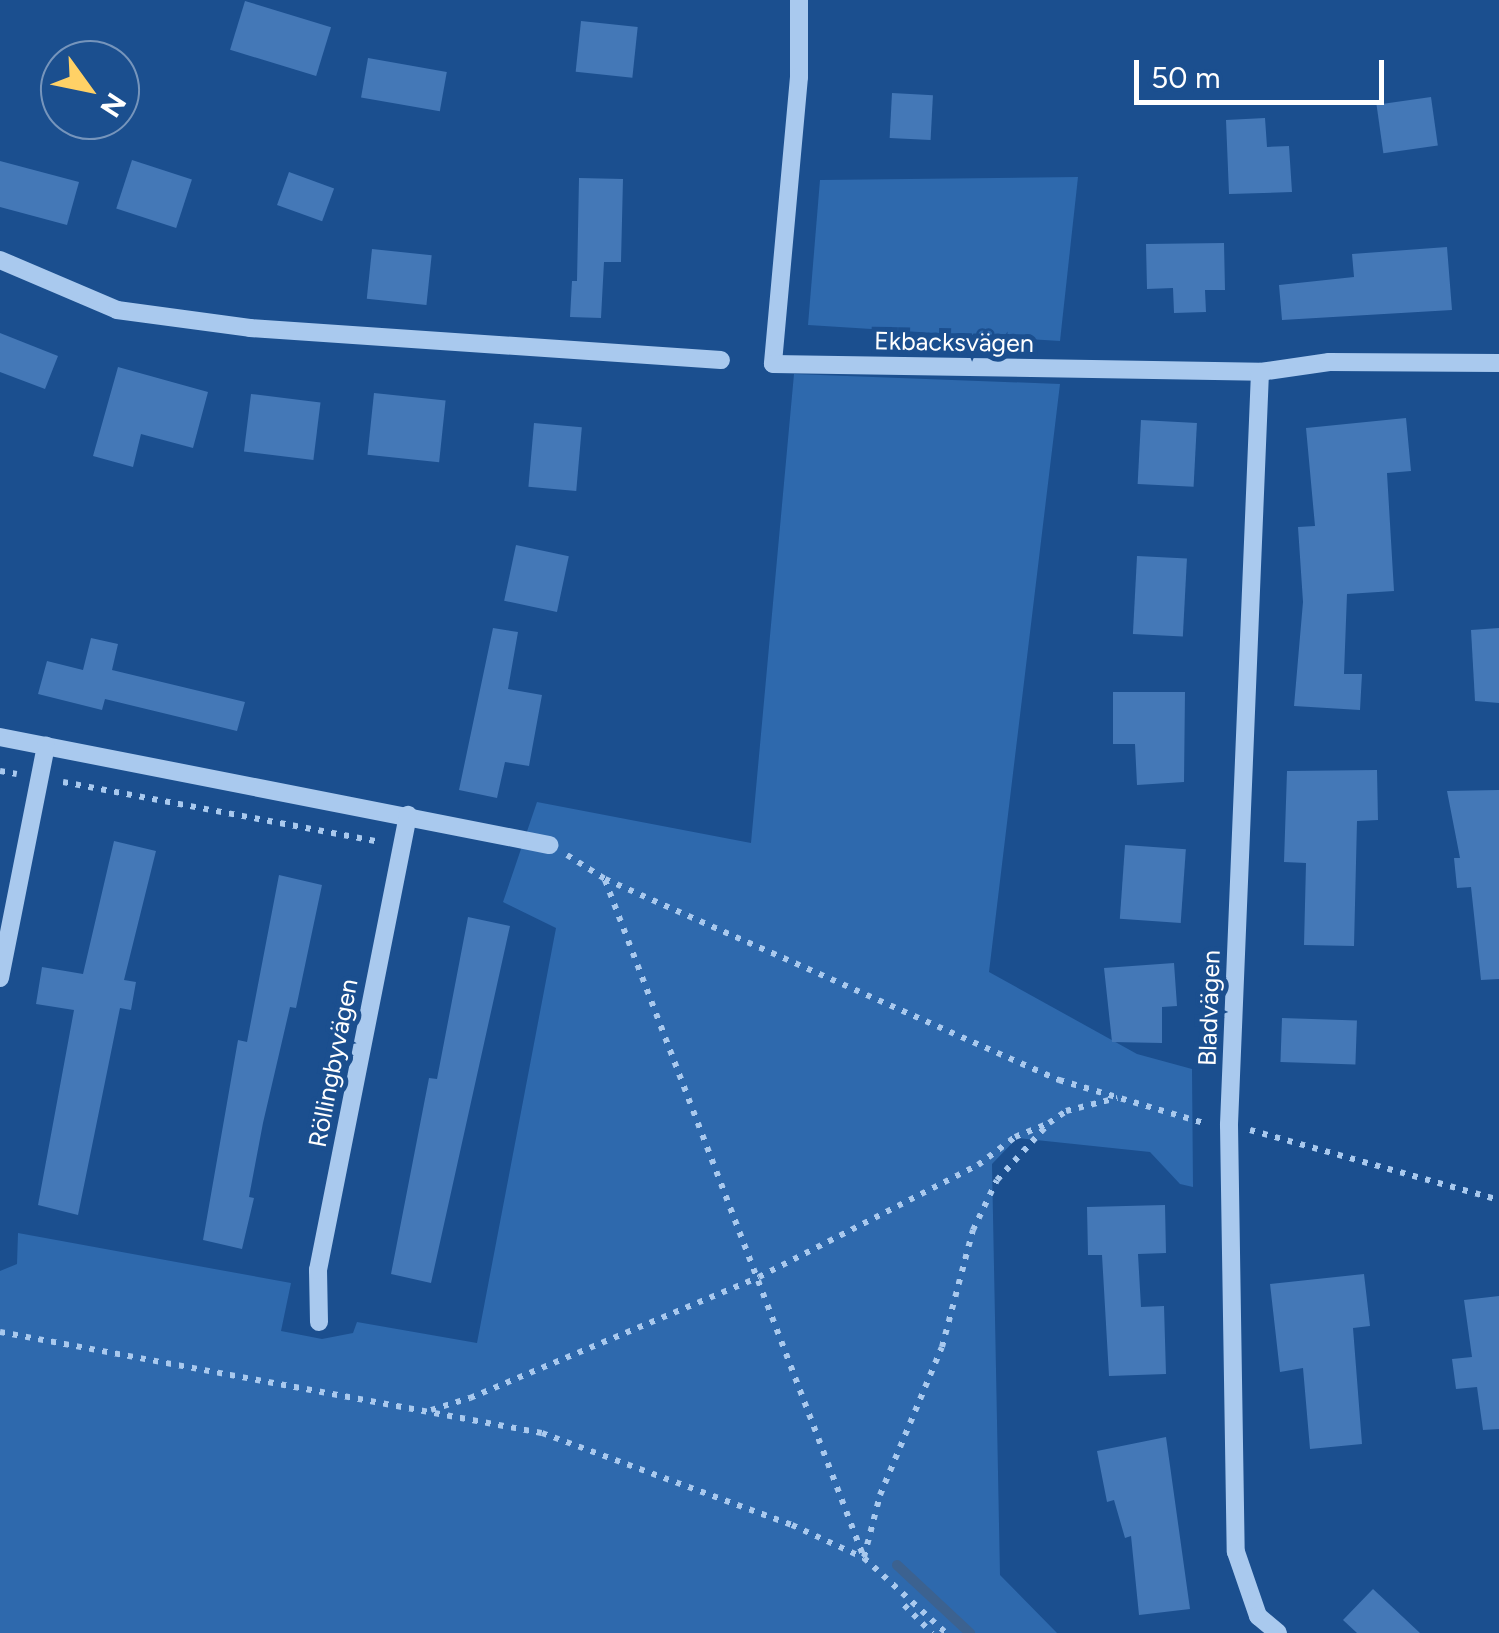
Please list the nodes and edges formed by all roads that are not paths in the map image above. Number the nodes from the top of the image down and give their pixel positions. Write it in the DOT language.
graph roads {
  1 [pos="799,0"];
  2 [pos="0,260"];
  3 [pos="721,360"];
  4 [pos="1499,363"];
  5 [pos="1260,372"];
  6 [pos="0,737"];
  7 [pos="46,745"];
  8 [pos="408,815"];
  9 [pos="550,845"];
  10 [pos="0,978"];
  11 [pos="318,1322"];
  12 [pos="1278,1633"];
  1 -- 5 [label="street, Ekbacksvägen"];
  2 -- 3 [label="street"];
  4 -- 5 [label="street, Ekbacksvägen"];
  5 -- 12 [label="street, Bladvägen"];
  6 -- 7 [label="street"];
  7 -- 8 [label="street"];
  7 -- 10 [label="street"];
  8 -- 9 [label="street"];
  8 -- 11 [label="street, Röllingbyvägen"];
}
